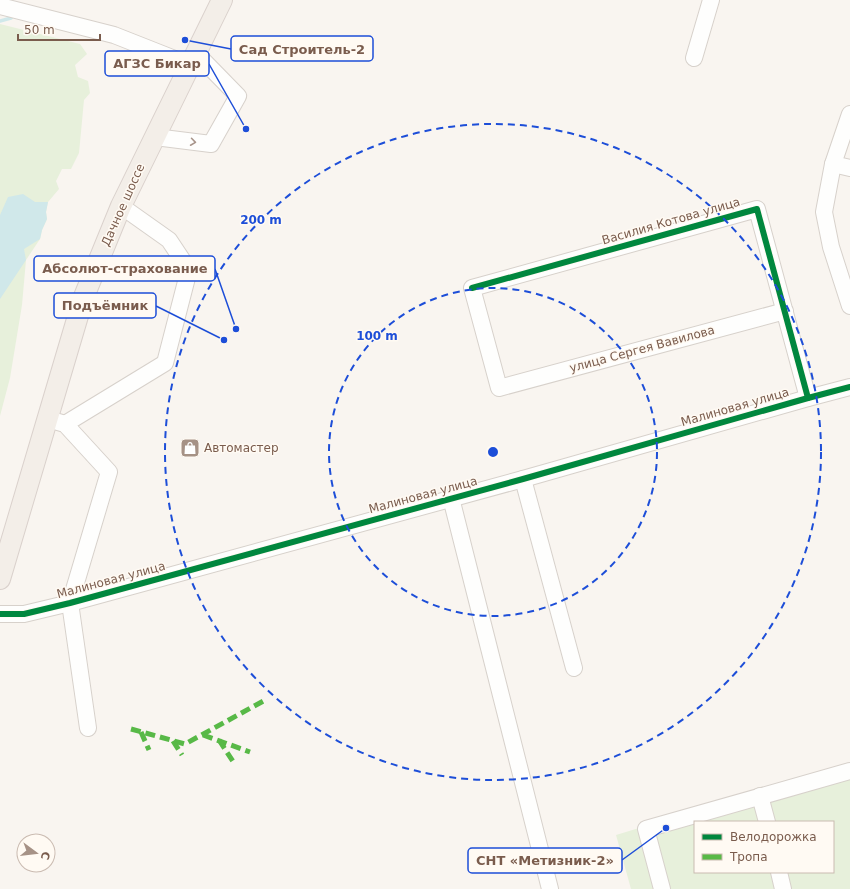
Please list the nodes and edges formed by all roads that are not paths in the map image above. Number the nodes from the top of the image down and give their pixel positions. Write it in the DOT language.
graph roads {
  1 [pos="222,0"];
  2 [pos="711,0"];
  3 [pos="0,6"];
  4 [pos="694,58"];
  5 [pos="193,59"];
  6 [pos="850,114"];
  7 [pos="155,136"];
  8 [pos="833,164"];
  9 [pos="850,168"];
  10 [pos="121,206"];
  11 [pos="850,306"];
  12 [pos="785,311"];
  13 [pos="850,387"];
  14 [pos="499,388"];
  15 [pos="808,398"];
  16 [pos="56,422"];
  17 [pos="523,479"];
  18 [pos="451,498"];
  19 [pos="0,579"];
  20 [pos="70,603"];
  21 [pos="0,614"];
  22 [pos="574,668"];
  23 [pos="88,728"];
  24 [pos="850,771"];
  25 [pos="760,796"];
  26 [pos="767,821"];
  27 [pos="779,873"];
  28 [pos="550,889"];
  29 [pos="662,889"];
  30 [pos="783,889"];
  1 -- 5 [label="main road, Дачное шоссе"];
  2 -- 4 [label="street"];
  3 -- 5 [label="street"];
  5 -- 7 [label="main road, Дачное шоссе"];
  7 -- 5 [label="street, one-way"];
  6 -- 8 [label="street"];
  7 -- 10 [label="main road, Дачное шоссе"];
  8 -- 9 [label="street"];
  8 -- 11 [label="street"];
  10 -- 16 [label="main road, Дачное шоссе"];
  10 -- 16 [label="street"];
  12 -- 14 [label="street, улица Сергея Вавилова"];
  12 -- 14 [label="street, Василия Котова улица"];
  12 -- 15 [label="street, Василия Котова улица"];
  13 -- 15 [label="street, Малиновая улица"];
  15 -- 17 [label="street, Малиновая улица"];
  16 -- 19 [label="main road, Дачное шоссе"];
  16 -- 20 [label="street"];
  17 -- 18 [label="street, Малиновая улица"];
  17 -- 22 [label="street"];
  18 -- 20 [label="street, Малиновая улица"];
  18 -- 28 [label="street"];
  20 -- 21 [label="street, Малиновая улица"];
  20 -- 23 [label="street"];
  24 -- 25 [label="street"];
  25 -- 26 [label="street"];
  25 -- 29 [label="street"];
  27 -- 30 [label="street"];
}
